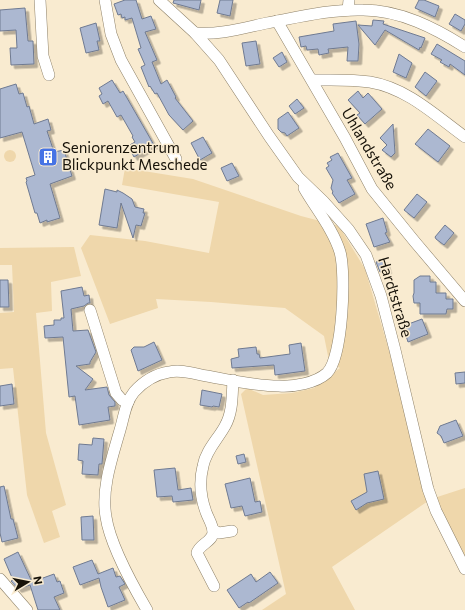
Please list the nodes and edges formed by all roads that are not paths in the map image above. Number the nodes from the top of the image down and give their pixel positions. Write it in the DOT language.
graph roads {
  1 [pos="40,0"];
  2 [pos="105,0"];
  3 [pos="164,2"];
  4 [pos="348,5"];
  5 [pos="277,21"];
  6 [pos="196,33"];
  7 [pos="465,47"];
  8 [pos="50,75"];
  9 [pos="312,80"];
  10 [pos="465,137"];
  11 [pos="176,159"];
  12 [pos="298,177"];
  13 [pos="465,301"];
  14 [pos="90,310"];
  15 [pos="233,380"];
  16 [pos="128,402"];
  17 [pos="213,530"];
  18 [pos="232,531"];
  19 [pos="465,569"];
  20 [pos="0,579"];
  21 [pos="214,586"];
  22 [pos="27,610"];
  23 [pos="147,610"];
  1 -- 8 [label="street"];
  2 -- 11 [label="street"];
  3 -- 6 [label="street, Hardtstraße"];
  4 -- 5 [label="street"];
  4 -- 7 [label="street"];
  5 -- 6 [label="street"];
  5 -- 9 [label="street, Uhlandstraße"];
  6 -- 12 [label="street, Hardtstraße"];
  9 -- 10 [label="street"];
  9 -- 13 [label="street, Uhlandstraße"];
  12 -- 15 [label="street"];
  12 -- 19 [label="street, Hardtstraße"];
  14 -- 16 [label="street"];
  15 -- 16 [label="street"];
  15 -- 17 [label="street"];
  16 -- 23 [label="street"];
  17 -- 18 [label="street"];
  17 -- 21 [label="street"];
  20 -- 22 [label="street"];
}
